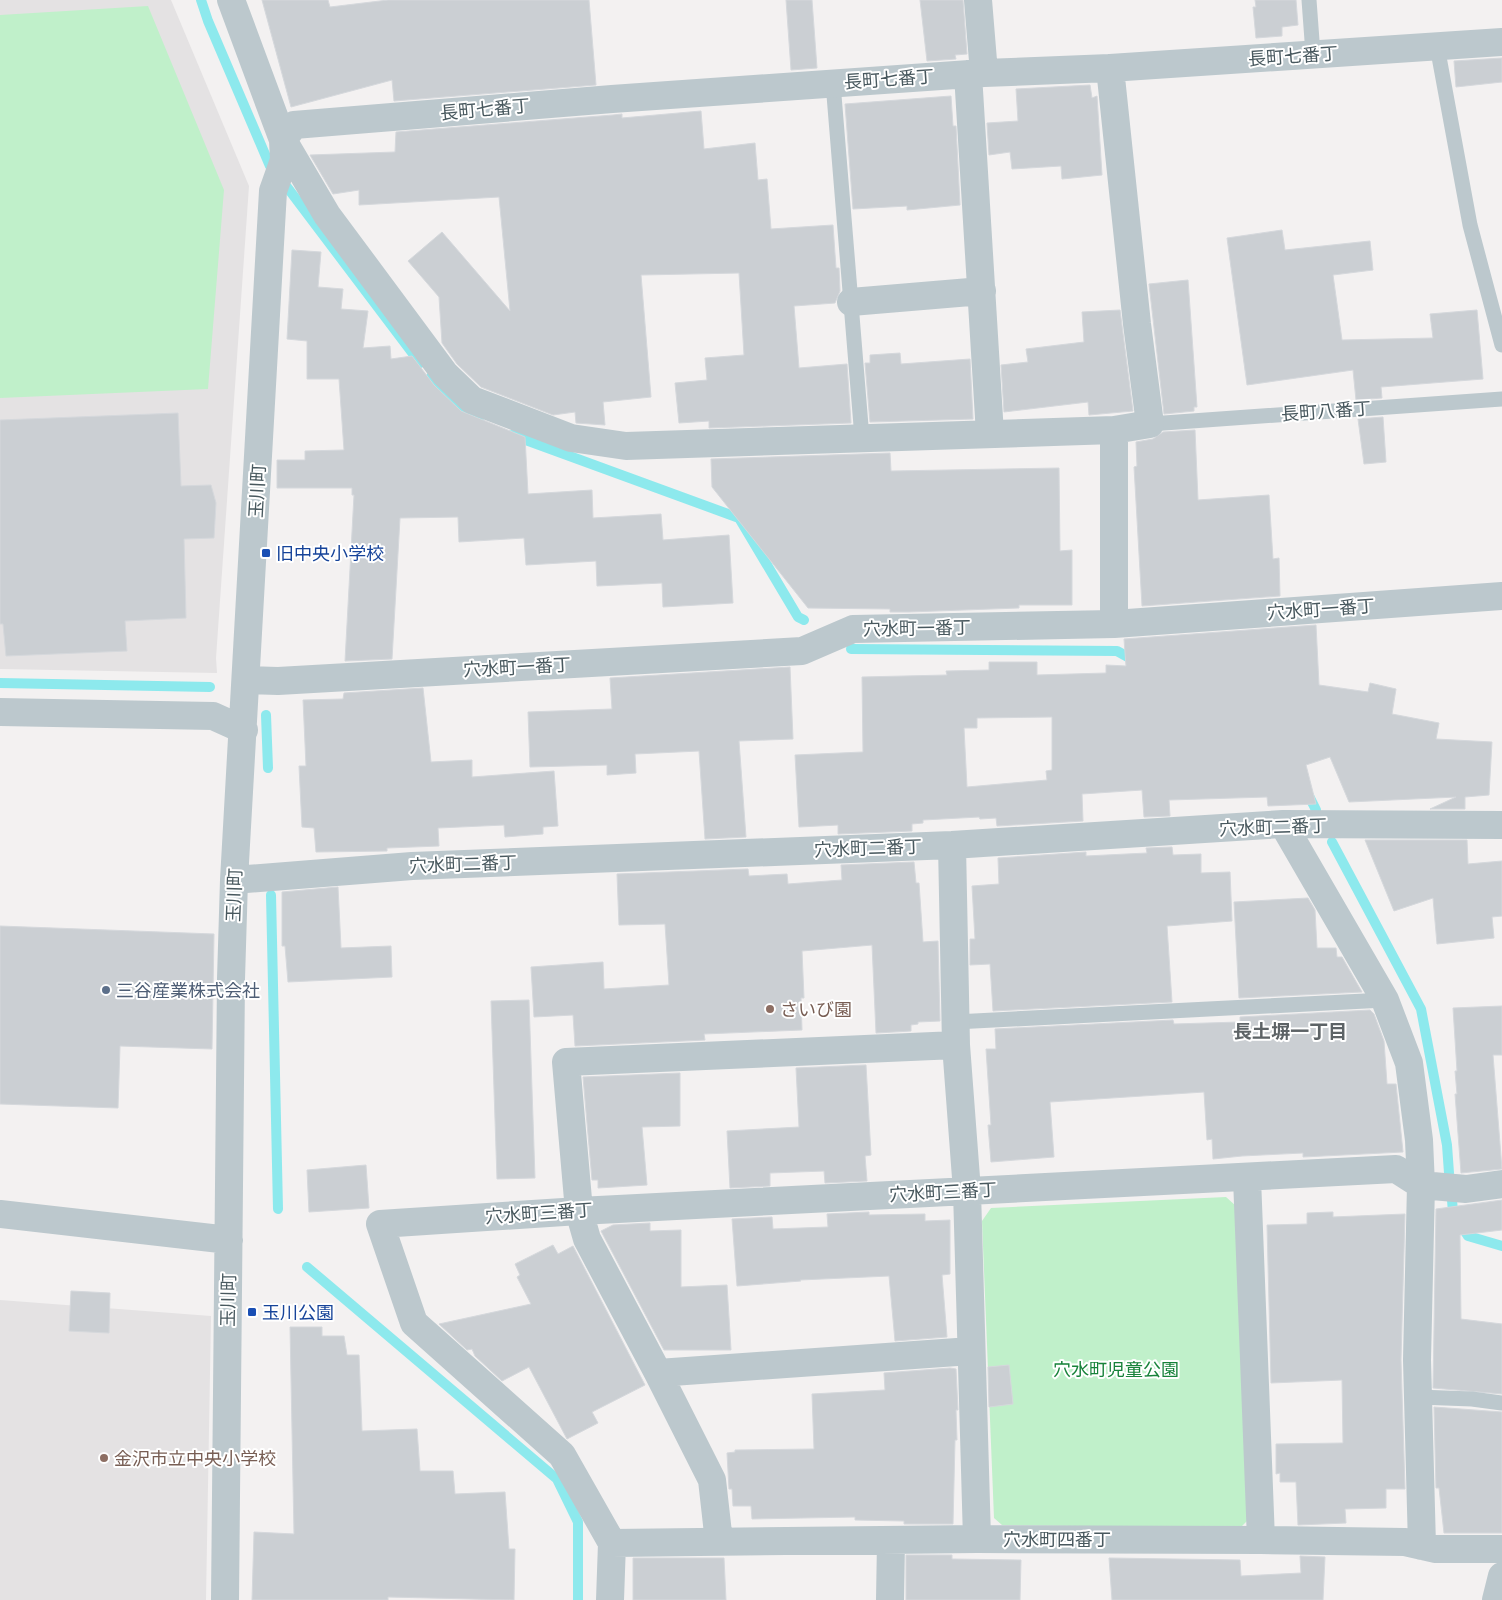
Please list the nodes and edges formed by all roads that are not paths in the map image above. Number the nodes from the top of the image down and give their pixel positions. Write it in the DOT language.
graph roads {
  1 [pos="231,0"];
  2 [pos="978,0"];
  3 [pos="1309,0"];
  4 [pos="1502,42"];
  5 [pos="1437,46"];
  6 [pos="1313,54"];
  7 [pos="1110,68"];
  8 [pos="976,73"];
  9 [pos="832,83"];
  10 [pos="284,150"];
  11 [pos="982,291"];
  12 [pos="851,302"];
  13 [pos="1502,345"];
  14 [pos="1502,399"];
  15 [pos="1150,424"];
  16 [pos="1114,430"];
  17 [pos="990,434"];
  18 [pos="862,438"];
  19 [pos="1502,596"];
  20 [pos="1114,624"];
  21 [pos="246,680"];
  22 [pos="0,712"];
  23 [pos="244,730"];
  24 [pos="1284,824"];
  25 [pos="1502,825"];
  26 [pos="952,845"];
  27 [pos="234,880"];
  28 [pos="1385,1000"];
  29 [pos="956,1034"];
  30 [pos="1247,1178"];
  31 [pos="1502,1184"];
  32 [pos="1421,1185"];
  33 [pos="967,1191"];
  34 [pos="579,1211"];
  35 [pos="0,1214"];
  36 [pos="229,1240"];
  37 [pos="972,1351"];
  38 [pos="658,1373"];
  39 [pos="1418,1397"];
  40 [pos="1502,1403"];
  41 [pos="977,1539"];
  42 [pos="891,1540"];
  43 [pos="1262,1540"];
  44 [pos="719,1542"];
  45 [pos="612,1543"];
  46 [pos="1422,1546"];
  47 [pos="1502,1549"];
  48 [pos="1502,1576"];
  49 [pos="225,1600"];
  50 [pos="610,1600"];
  51 [pos="890,1600"];
  52 [pos="1496,1600"];
  1 -- 10 [label="street"];
  2 -- 8 [label="street"];
  3 -- 6 [label="lane"];
  4 -- 5 [label="street, 長町七番丁"];
  5 -- 6 [label="street, 長町七番丁"];
  5 -- 13 [label="lane"];
  6 -- 7 [label="street, 長町七番丁"];
  7 -- 8 [label="street, 長町七番丁"];
  7 -- 15 [label="street"];
  8 -- 9 [label="street, 長町七番丁"];
  8 -- 11 [label="street"];
  9 -- 10 [label="street, 長町七番丁"];
  9 -- 12 [label="lane"];
  10 -- 18 [label="street"];
  10 -- 21 [label="street, 玉川町"];
  11 -- 12 [label="street"];
  11 -- 17 [label="street"];
  12 -- 18 [label="lane"];
  14 -- 15 [label="lane, 長町八番丁"];
  15 -- 16 [label="street"];
  16 -- 17 [label="street"];
  16 -- 20 [label="street"];
  17 -- 18 [label="street"];
  19 -- 20 [label="street, 穴水町一番丁"];
  20 -- 21 [label="street, 穴水町一番丁"];
  21 -- 23 [label="street, 玉川町"];
  22 -- 23 [label="street"];
  23 -- 27 [label="street, 玉川町"];
  24 -- 25 [label="street, 穴水町二番丁"];
  24 -- 26 [label="street, 穴水町二番丁"];
  24 -- 28 [label="street"];
  26 -- 27 [label="street, 穴水町二番丁"];
  26 -- 29 [label="street"];
  27 -- 36 [label="street, 玉川町"];
  28 -- 29 [label="lane"];
  28 -- 32 [label="street"];
  29 -- 33 [label="street"];
  29 -- 34 [label="street"];
  30 -- 32 [label="street, 穴水町三番丁"];
  30 -- 33 [label="street, 穴水町三番丁"];
  30 -- 43 [label="street"];
  31 -- 32 [label="street, 穴水町三番丁"];
  32 -- 39 [label="street"];
  33 -- 34 [label="street, 穴水町三番丁"];
  33 -- 37 [label="street"];
  34 -- 38 [label="street"];
  34 -- 45 [label="street, 穴水町三番丁"];
  35 -- 36 [label="street"];
  36 -- 49 [label="street, 玉川町"];
  37 -- 38 [label="street"];
  37 -- 41 [label="street"];
  38 -- 44 [label="street"];
  39 -- 40 [label="lane"];
  39 -- 46 [label="street"];
  41 -- 42 [label="street, 穴水町四番丁"];
  41 -- 43 [label="street, 穴水町四番丁"];
  42 -- 44 [label="street, 穴水町四番丁"];
  42 -- 51 [label="street"];
  43 -- 46 [label="street, 穴水町四番丁"];
  44 -- 45 [label="street, 穴水町四番丁"];
  45 -- 50 [label="street"];
  46 -- 47 [label="street, 穴水町四番丁"];
  48 -- 52 [label="street"];
}
